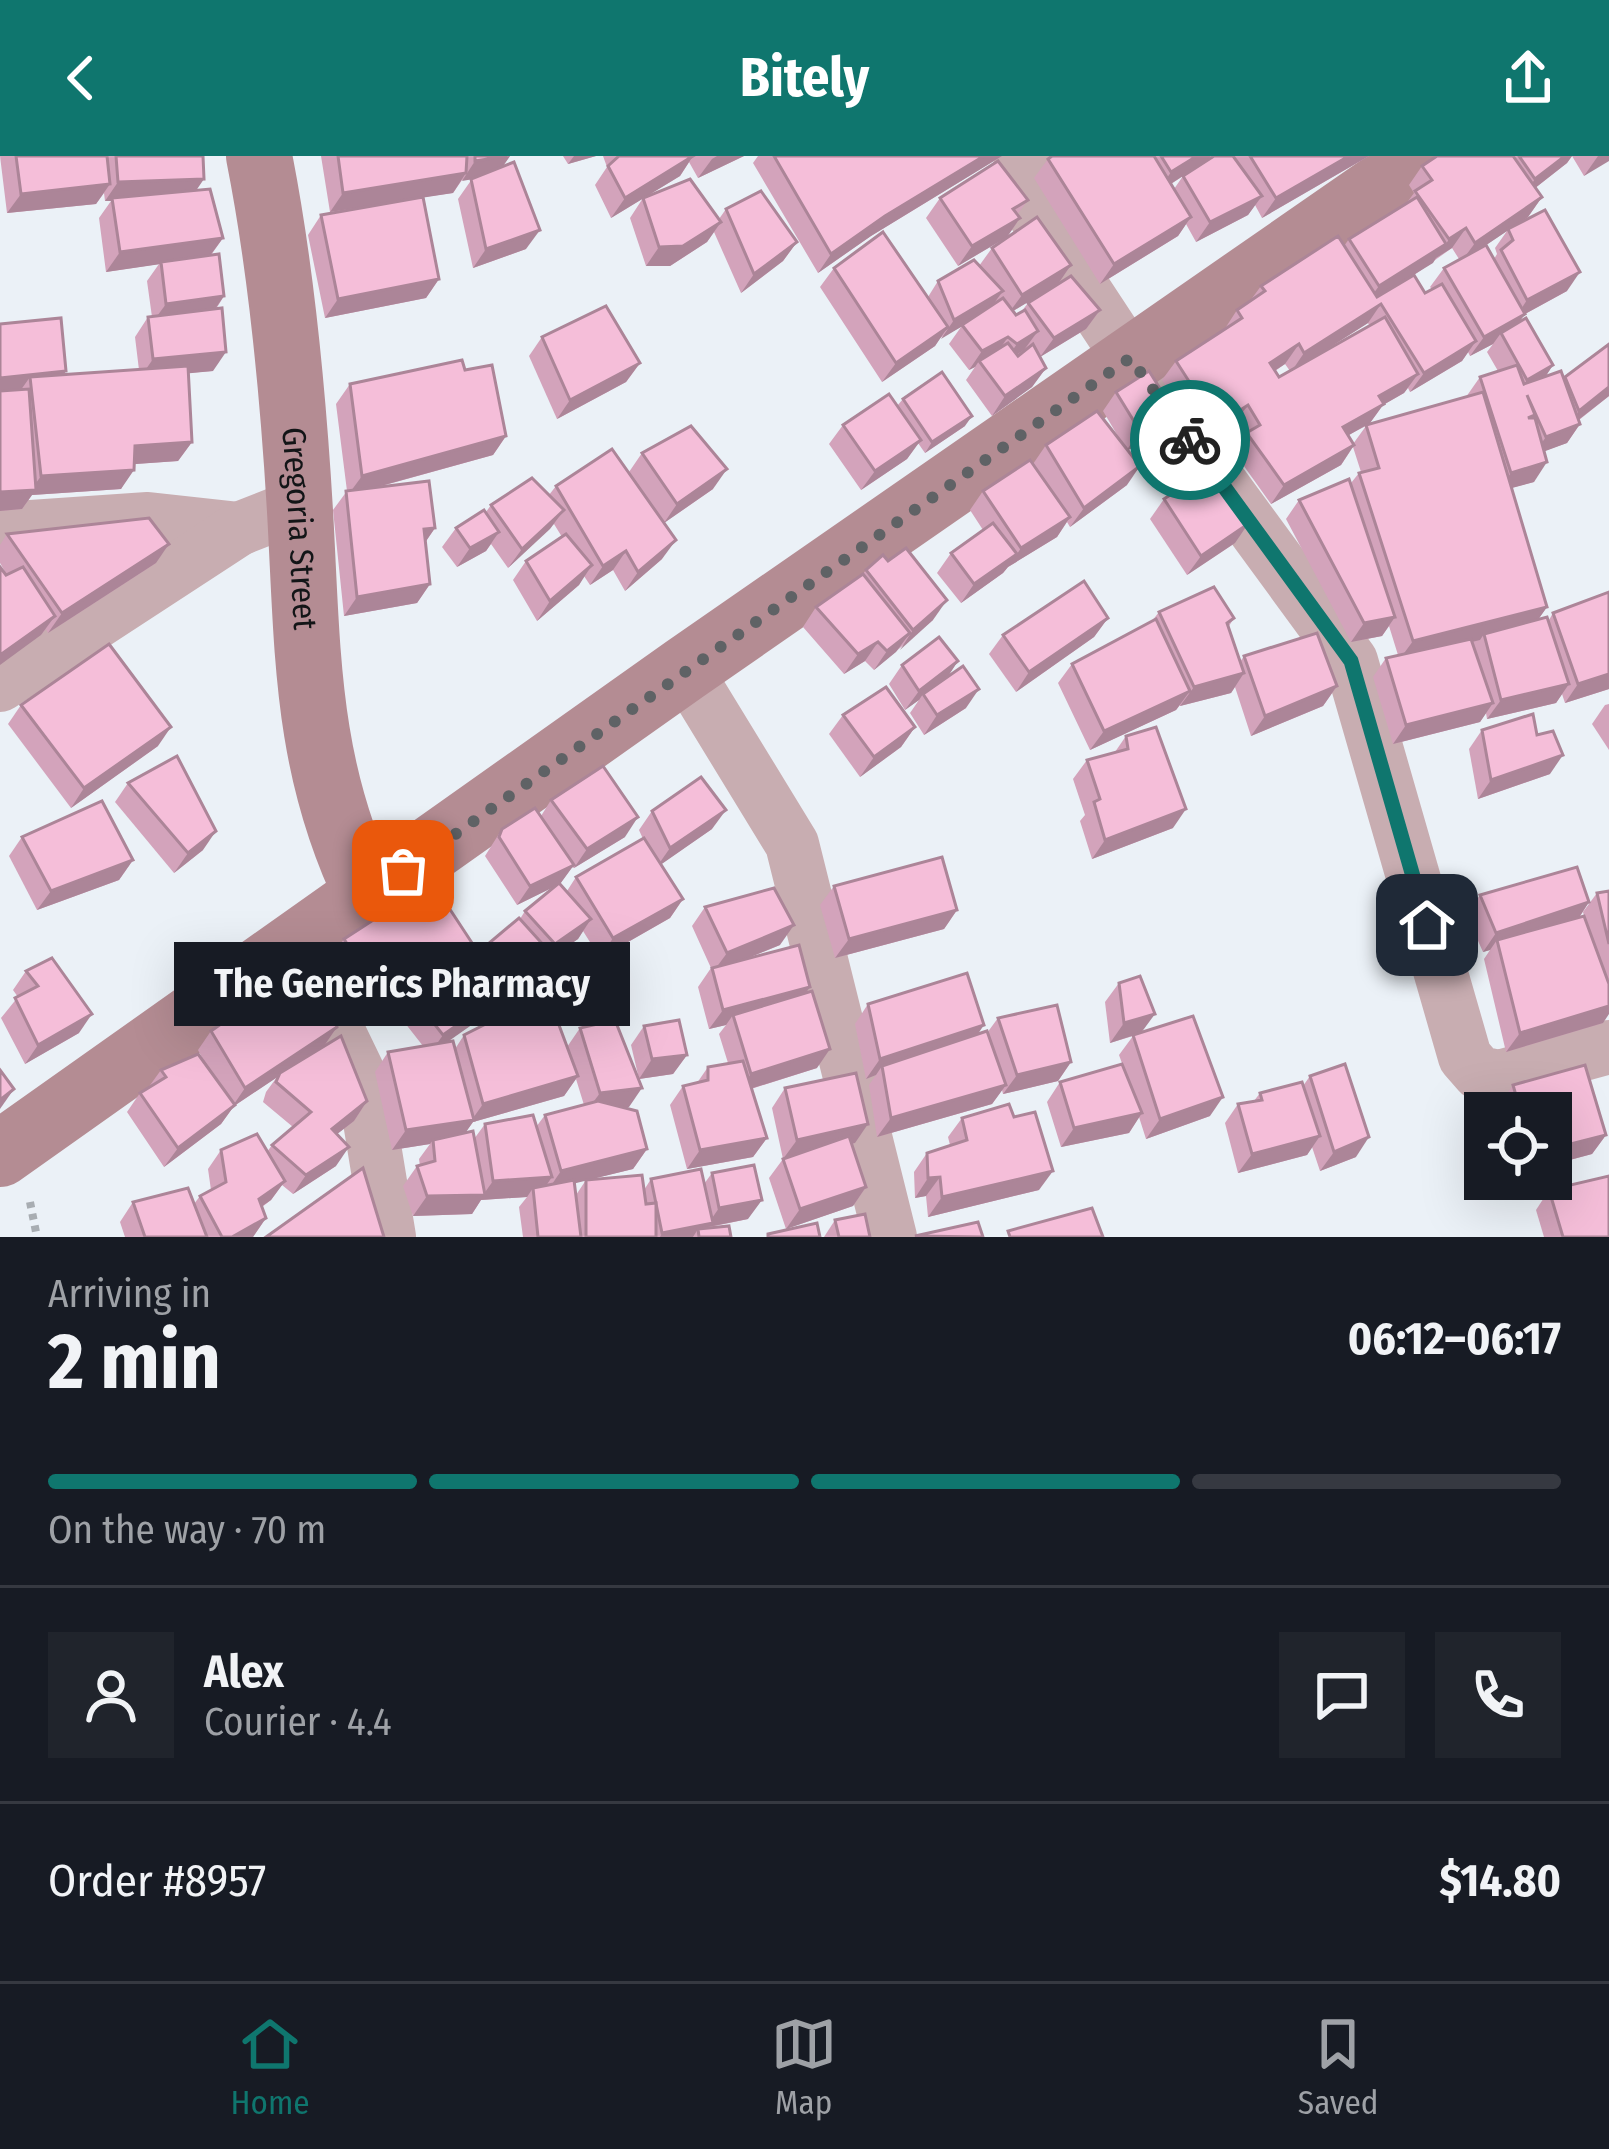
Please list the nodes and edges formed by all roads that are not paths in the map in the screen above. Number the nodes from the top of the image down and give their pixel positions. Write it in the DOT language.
graph roads {
  1 [pos="259,156"];
  2 [pos="1028,156"];
  3 [pos="1425,156"];
  4 [pos="1130,358"];
  5 [pos="300,505"];
  6 [pos="238,529"];
  7 [pos="0,530"];
  8 [pos="685,669"];
  9 [pos="0,685"];
  10 [pos="368,896"];
  11 [pos="297,946"];
  12 [pos="1609,1047"];
  13 [pos="0,1154"];
  14 [pos="389,1237"];
  15 [pos="890,1237"];
  1 -- 5 [label="street, Gregoria Street"];
  2 -- 4 [label="street"];
  3 -- 4 [label="street"];
  4 -- 8 [label="street"];
  4 -- 12 [label="street"];
  5 -- 6 [label="street"];
  5 -- 10 [label="street, Gregoria Street"];
  6 -- 7 [label="street"];
  6 -- 9 [label="street"];
  8 -- 10 [label="street"];
  8 -- 15 [label="street"];
  10 -- 11 [label="street"];
  11 -- 13 [label="street"];
  11 -- 14 [label="street"];
}
